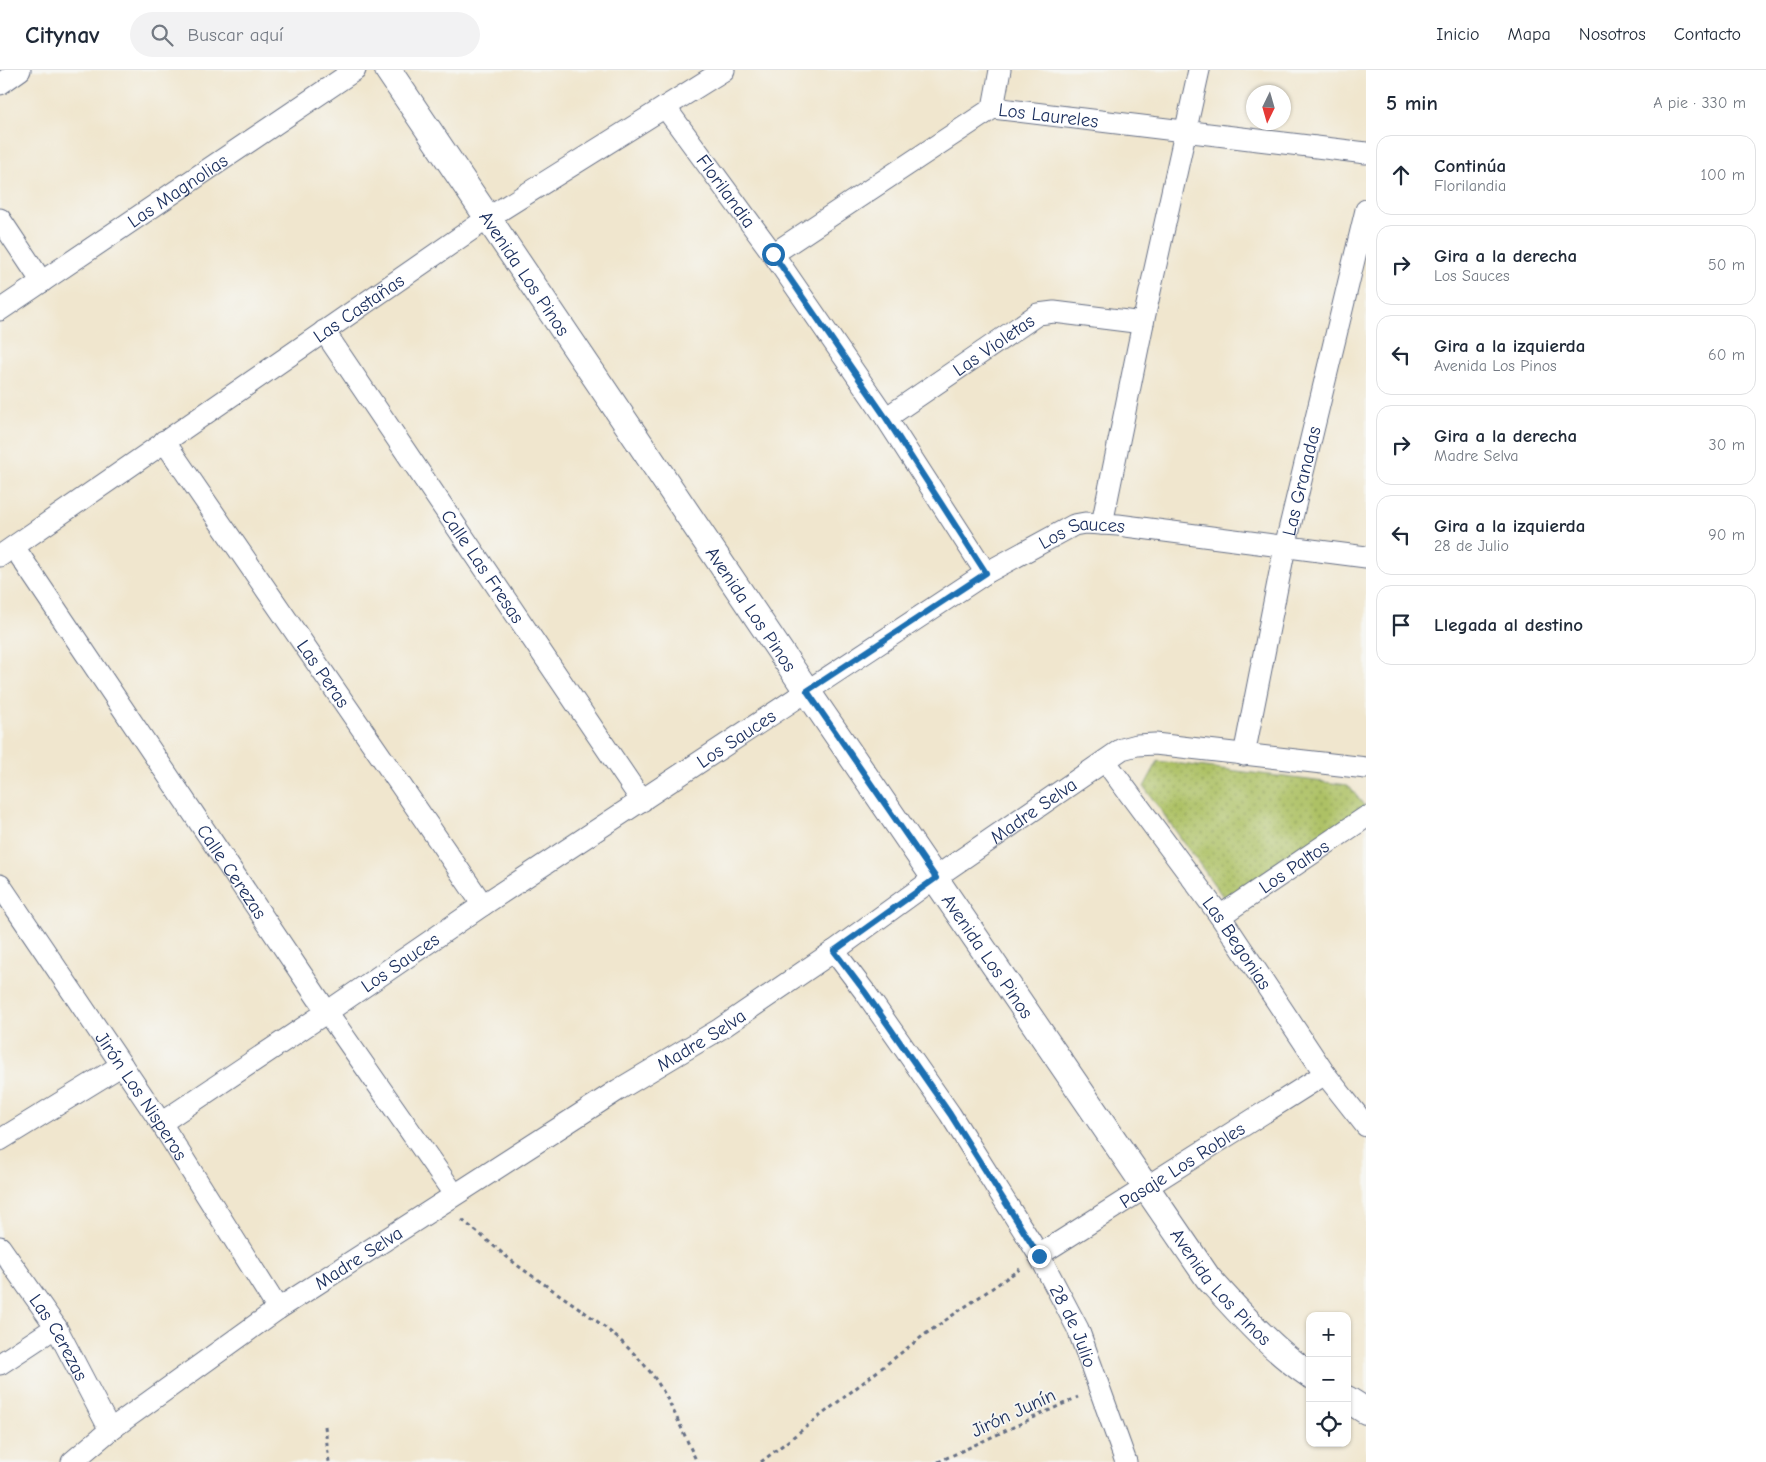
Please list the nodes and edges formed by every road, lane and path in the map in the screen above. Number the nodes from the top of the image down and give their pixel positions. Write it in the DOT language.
graph roads {
  1 [pos="20,70"];
  2 [pos="355,70"];
  3 [pos="388,70"];
  4 [pos="724,70"];
  5 [pos="1000,70"];
  6 [pos="1199,70"];
  7 [pos="0,84"];
  8 [pos="665,107"];
  9 [pos="992,108"];
  10 [pos="1186,131"];
  11 [pos="1366,153"];
  12 [pos="1366,210"];
  13 [pos="488,218"];
  14 [pos="0,219"];
  15 [pos="773,254"];
  16 [pos="42,282"];
  17 [pos="0,310"];
  18 [pos="1143,323"];
  19 [pos="324,331"];
  20 [pos="886,418"];
  21 [pos="164,442"];
  22 [pos="1102,524"];
  23 [pos="1285,547"];
  24 [pos="7,552"];
  25 [pos="1366,556"];
  26 [pos="986,573"];
  27 [pos="807,691"];
  28 [pos="1244,755"];
  29 [pos="1105,761"];
  30 [pos="1366,768"];
  31 [pos="642,801"];
  32 [pos="1366,818"];
  33 [pos="936,878"];
  34 [pos="0,885"];
  35 [pos="483,905"];
  36 [pos="1220,916"];
  37 [pos="834,951"];
  38 [pos="327,1012"];
  39 [pos="122,1065"];
  40 [pos="1325,1074"];
  41 [pos="161,1123"];
  42 [pos="1366,1126"];
  43 [pos="0,1140"];
  44 [pos="1146,1188"];
  45 [pos="446,1199"];
  46 [pos="0,1247"];
  47 [pos="1039,1256"];
  48 [pos="278,1309"];
  49 [pos="56,1327"];
  50 [pos="0,1364"];
  51 [pos="1306,1372"];
  52 [pos="1099,1387"];
  53 [pos="1351,1402"];
  54 [pos="1366,1411"];
  55 [pos="325,1426"];
  56 [pos="110,1430"];
  57 [pos="72,1462"];
  58 [pos="329,1462"];
  59 [pos="697,1462"];
  60 [pos="761,1462"];
  61 [pos="938,1462"];
  62 [pos="1126,1462"];
  1 -- 7 [label="street"];
  2 -- 16 [label="street, Las Magnolias"];
  3 -- 13 [label="street, Avenida Los Pinos"];
  4 -- 8 [label="street, Las Castañas"];
  5 -- 9 [label="street"];
  6 -- 10 [label="street"];
  8 -- 13 [label="street, Las Castañas"];
  8 -- 15 [label="street, Florilandia"];
  9 -- 10 [label="street, Los Laureles"];
  9 -- 15 [label="street, Los Laureles"];
  10 -- 11 [label="street, Los Laureles"];
  10 -- 18 [label="street"];
  12 -- 23 [label="street, Las Granadas"];
  13 -- 19 [label="street, Las Castañas"];
  13 -- 27 [label="street, Avenida Los Pinos"];
  14 -- 16 [label="street"];
  15 -- 20 [label="street, Florilandia"];
  16 -- 17 [label="street, Las Magnolias"];
  18 -- 20 [label="street, Las Violetas"];
  18 -- 22 [label="street"];
  19 -- 21 [label="street, Las Castañas"];
  19 -- 31 [label="street, Calle Las Fresas"];
  20 -- 26 [label="street, Florilandia"];
  21 -- 24 [label="street, Las Castañas"];
  21 -- 35 [label="street, Las Peras"];
  22 -- 23 [label="street, Los Sauces"];
  22 -- 26 [label="street, Los Sauces"];
  23 -- 25 [label="street, Los Sauces"];
  23 -- 28 [label="street, Las Granadas"];
  24 -- 38 [label="street, Calle Cerezas"];
  26 -- 27 [label="street, Los Sauces"];
  27 -- 31 [label="street, Los Sauces"];
  27 -- 33 [label="street, Avenida Los Pinos"];
  28 -- 29 [label="street, Madre Selva"];
  28 -- 30 [label="street, Madre Selva"];
  29 -- 33 [label="street, Madre Selva"];
  29 -- 36 [label="street, Las Begonias"];
  31 -- 35 [label="street, Los Sauces"];
  32 -- 36 [label="street, Los Paltos"];
  33 -- 37 [label="street, Madre Selva"];
  33 -- 44 [label="street, Avenida Los Pinos"];
  34 -- 39 [label="street, Jirón Los Nisperos"];
  35 -- 38 [label="street, Los Sauces"];
  36 -- 40 [label="street, Las Begonias"];
  37 -- 45 [label="street, Madre Selva"];
  37 -- 47 [label="street, 28 de Julio"];
  38 -- 41 [label="street, Los Sauces"];
  38 -- 45 [label="street, Calle Cerezas"];
  39 -- 41 [label="street, Jirón Los Nisperos"];
  39 -- 43 [label="street"];
  40 -- 42 [label="street, Las Begonias"];
  40 -- 44 [label="street, Pasaje Los Robles"];
  41 -- 48 [label="street, Jirón Los Nisperos"];
  44 -- 47 [label="street, Pasaje Los Robles"];
  44 -- 51 [label="street, Avenida Los Pinos"];
  45 -- 48 [label="street, Madre Selva"];
  45 -- 59 [label="path"];
  46 -- 49 [label="street, Las Cerezas"];
  47 -- 52 [label="street, 28 de Julio"];
  47 -- 60 [label="path"];
  48 -- 56 [label="street, Madre Selva"];
  49 -- 50 [label="street"];
  49 -- 56 [label="street, Las Cerezas"];
  52 -- 61 [label="path, Jirón Junín"];
  52 -- 62 [label="street, 28 de Julio"];
  53 -- 54 [label="street"];
  55 -- 58 [label="path"];
  56 -- 57 [label="street, Madre Selva"];
}
